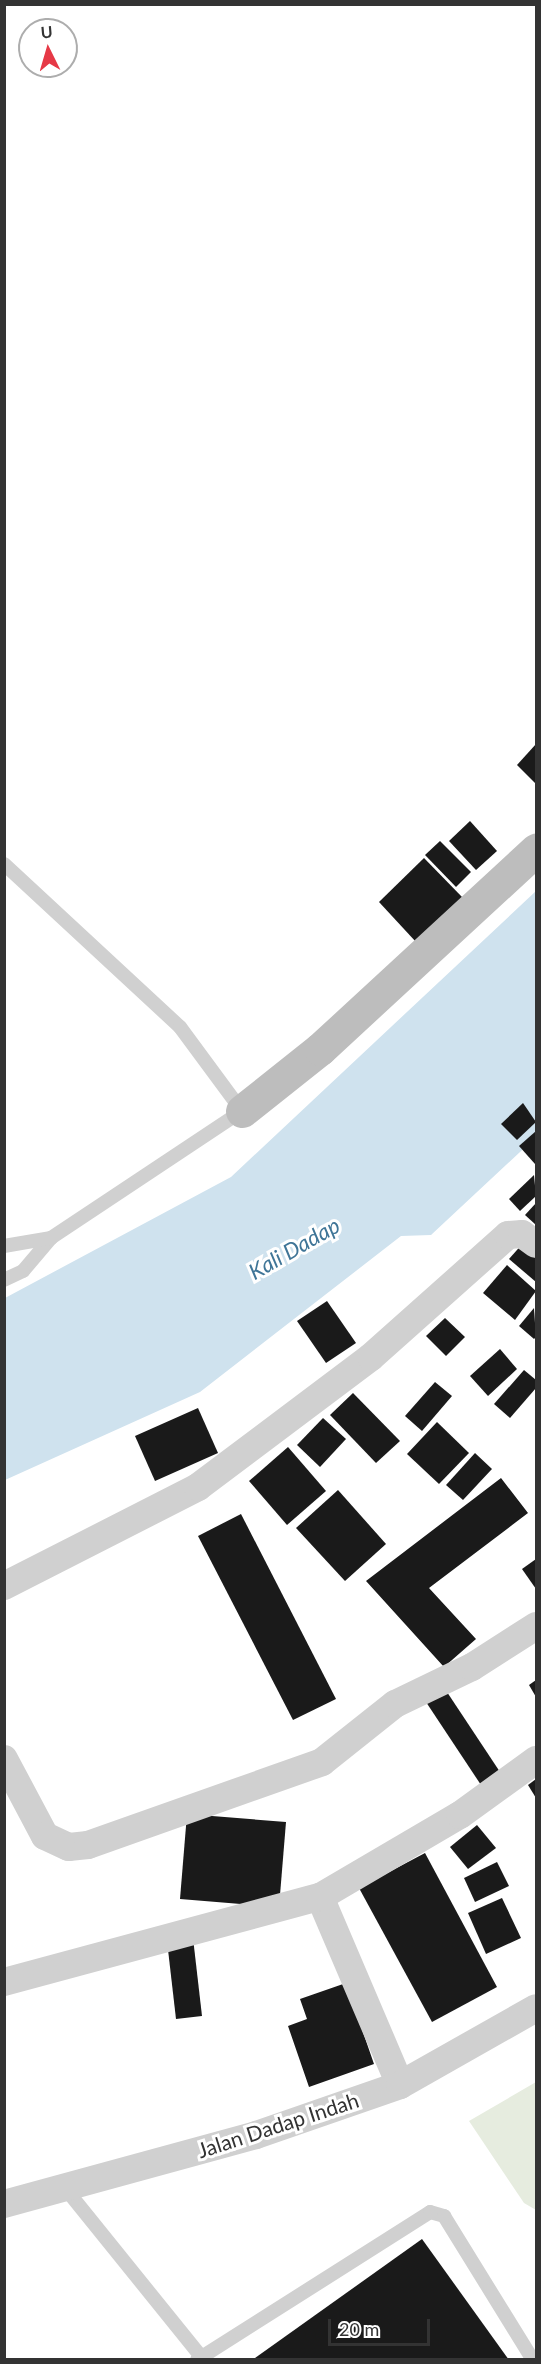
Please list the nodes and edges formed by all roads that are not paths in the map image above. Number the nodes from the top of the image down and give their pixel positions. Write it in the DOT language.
graph roads {
  1 [pos="537,850"];
  2 [pos="4,864"];
  3 [pos="242,1112"];
  4 [pos="51,1238"];
  5 [pos="537,1244"];
  6 [pos="4,1246"];
  7 [pos="4,1280"];
  8 [pos="4,1586"];
  9 [pos="537,1626"];
  10 [pos="4,1760"];
  11 [pos="537,1760"];
  12 [pos="320,1897"];
  13 [pos="4,1982"];
  14 [pos="537,2008"];
  15 [pos="400,2085"];
  16 [pos="65,2188"];
  17 [pos="4,2204"];
  18 [pos="201,2358"];
  19 [pos="533,2360"];
  1 -- 3 [label="street"];
  2 -- 3 [label="lane"];
  3 -- 4 [label="lane"];
  4 -- 6 [label="lane"];
  4 -- 7 [label="lane"];
  5 -- 8 [label="street"];
  9 -- 10 [label="street"];
  11 -- 12 [label="street"];
  12 -- 13 [label="street"];
  12 -- 15 [label="street"];
  14 -- 15 [label="street, Jalan Dadap Indah"];
  15 -- 16 [label="street, Jalan Dadap Indah"];
  16 -- 17 [label="street, Jalan Dadap Indah"];
  16 -- 18 [label="lane"];
  18 -- 19 [label="lane"];
}
